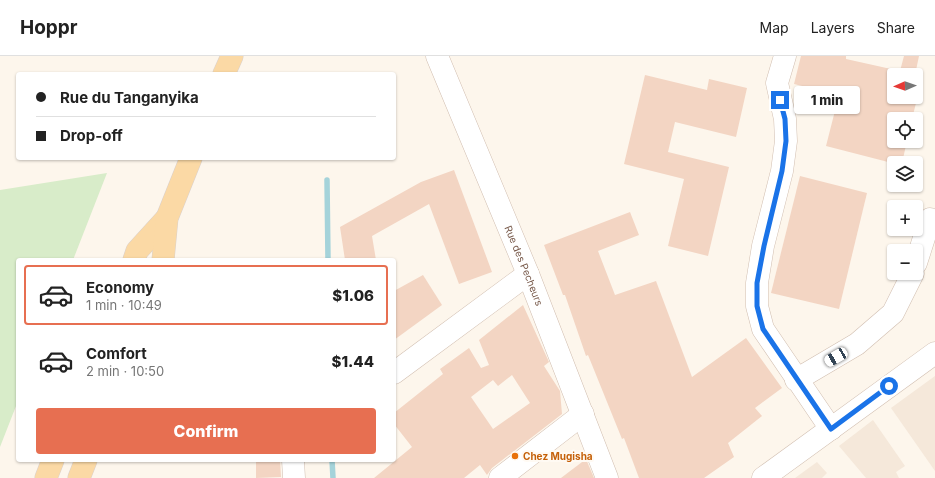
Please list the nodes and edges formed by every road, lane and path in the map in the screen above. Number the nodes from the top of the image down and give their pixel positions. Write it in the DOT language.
graph roads {
  1 [pos="232,56"];
  2 [pos="437,56"];
  3 [pos="784,56"];
  4 [pos="225,72"];
  5 [pos="190,160"];
  6 [pos="167,218"];
  7 [pos="930,219"];
  8 [pos="922,244"];
  9 [pos="135,258"];
  10 [pos="164,258"];
  11 [pos="528,274"];
  12 [pos="910,280"];
  13 [pos="935,353"];
  14 [pos="396,372"];
  15 [pos="796,380"];
  16 [pos="583,414"];
  17 [pos="831,429"];
  18 [pos="52,462"];
  19 [pos="85,462"];
  20 [pos="293,462"];
  21 [pos="46,478"];
  22 [pos="79,478"];
  23 [pos="294,478"];
  24 [pos="500,478"];
  25 [pos="607,478"];
  26 [pos="763,478"];
  1 -- 4 [label="main road"];
  2 -- 11 [label="street, Rue des Pecheurs"];
  3 -- 15 [label="street"];
  5 -- 6 [label="main road"];
  6 -- 9 [label="main road"];
  6 -- 10 [label="main road"];
  7 -- 8 [label="street"];
  11 -- 14 [label="street"];
  11 -- 16 [label="street, Rue des Pecheurs"];
  12 -- 15 [label="street"];
  13 -- 17 [label="street"];
  15 -- 17 [label="street"];
  16 -- 24 [label="street"];
  16 -- 25 [label="street, Rue des Pecheurs"];
  17 -- 26 [label="street"];
  18 -- 21 [label="main road"];
  19 -- 22 [label="main road"];
  20 -- 23 [label="street"];
}
